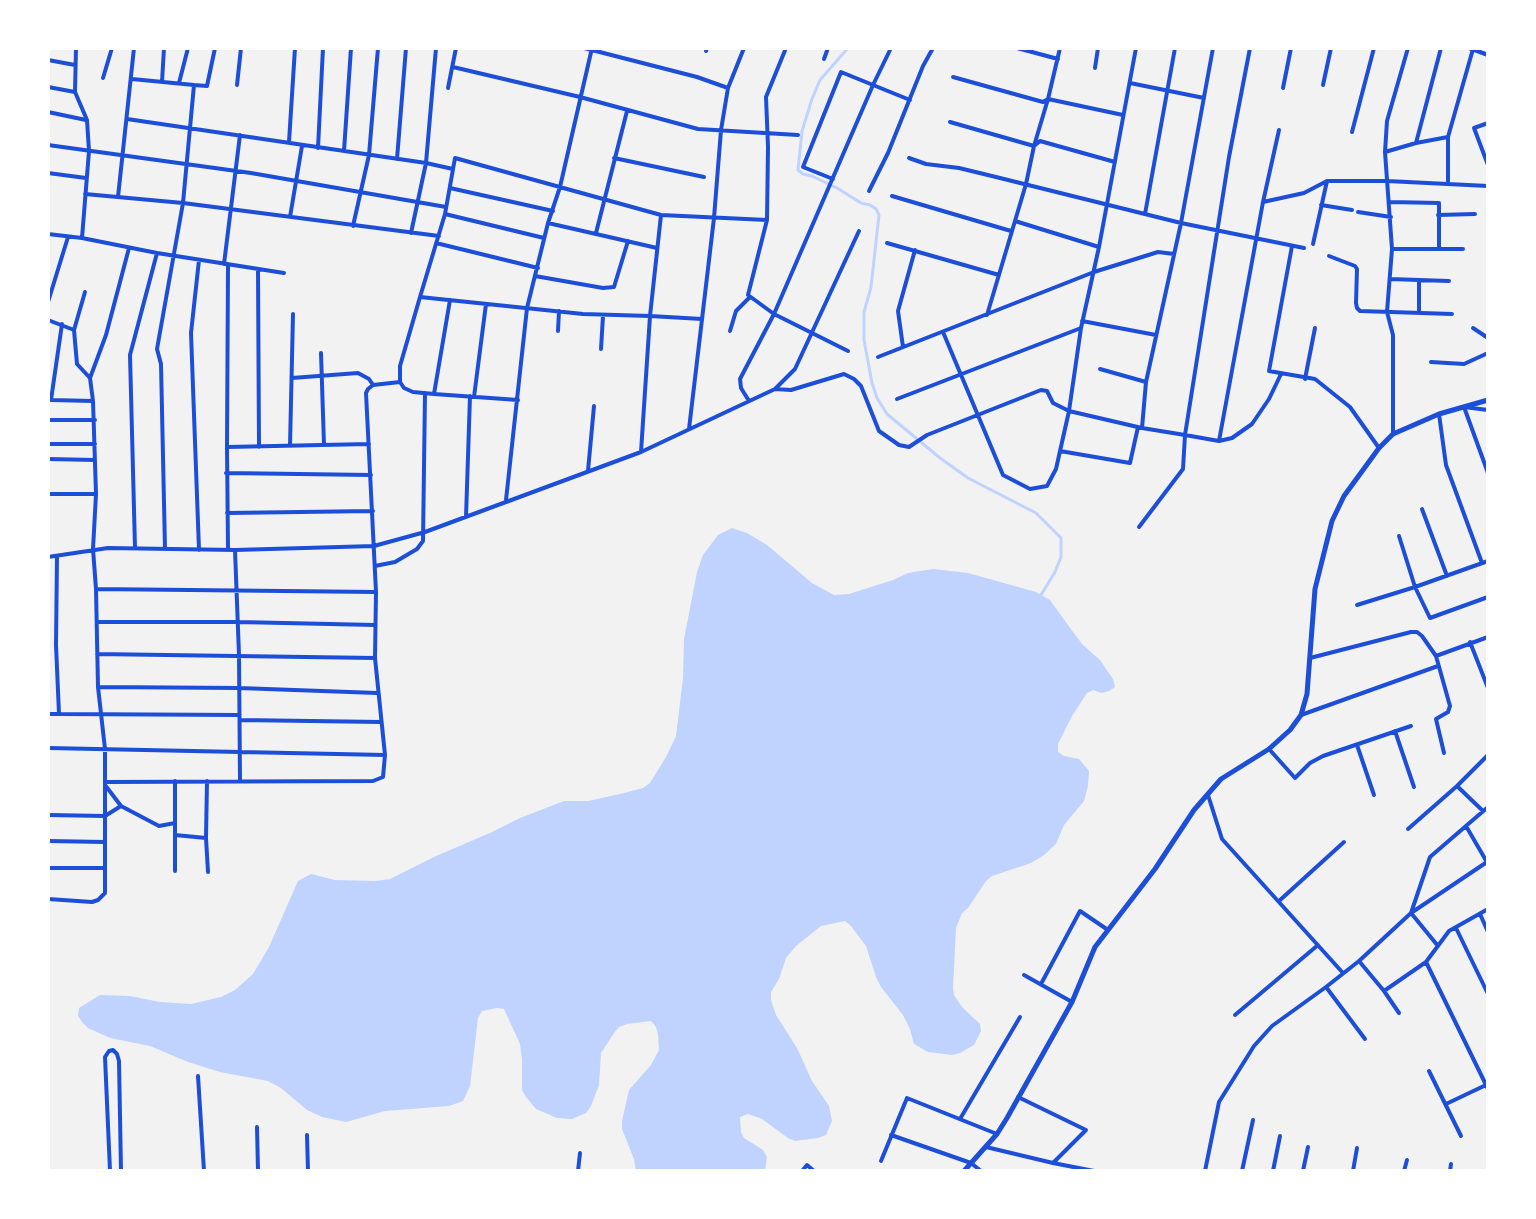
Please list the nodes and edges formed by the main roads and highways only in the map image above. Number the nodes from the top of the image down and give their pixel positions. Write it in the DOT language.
graph roads {
  1 [pos="1488,400"];
  2 [pos="964,1171"];
  1 -- 2 [label="main road"];
}
